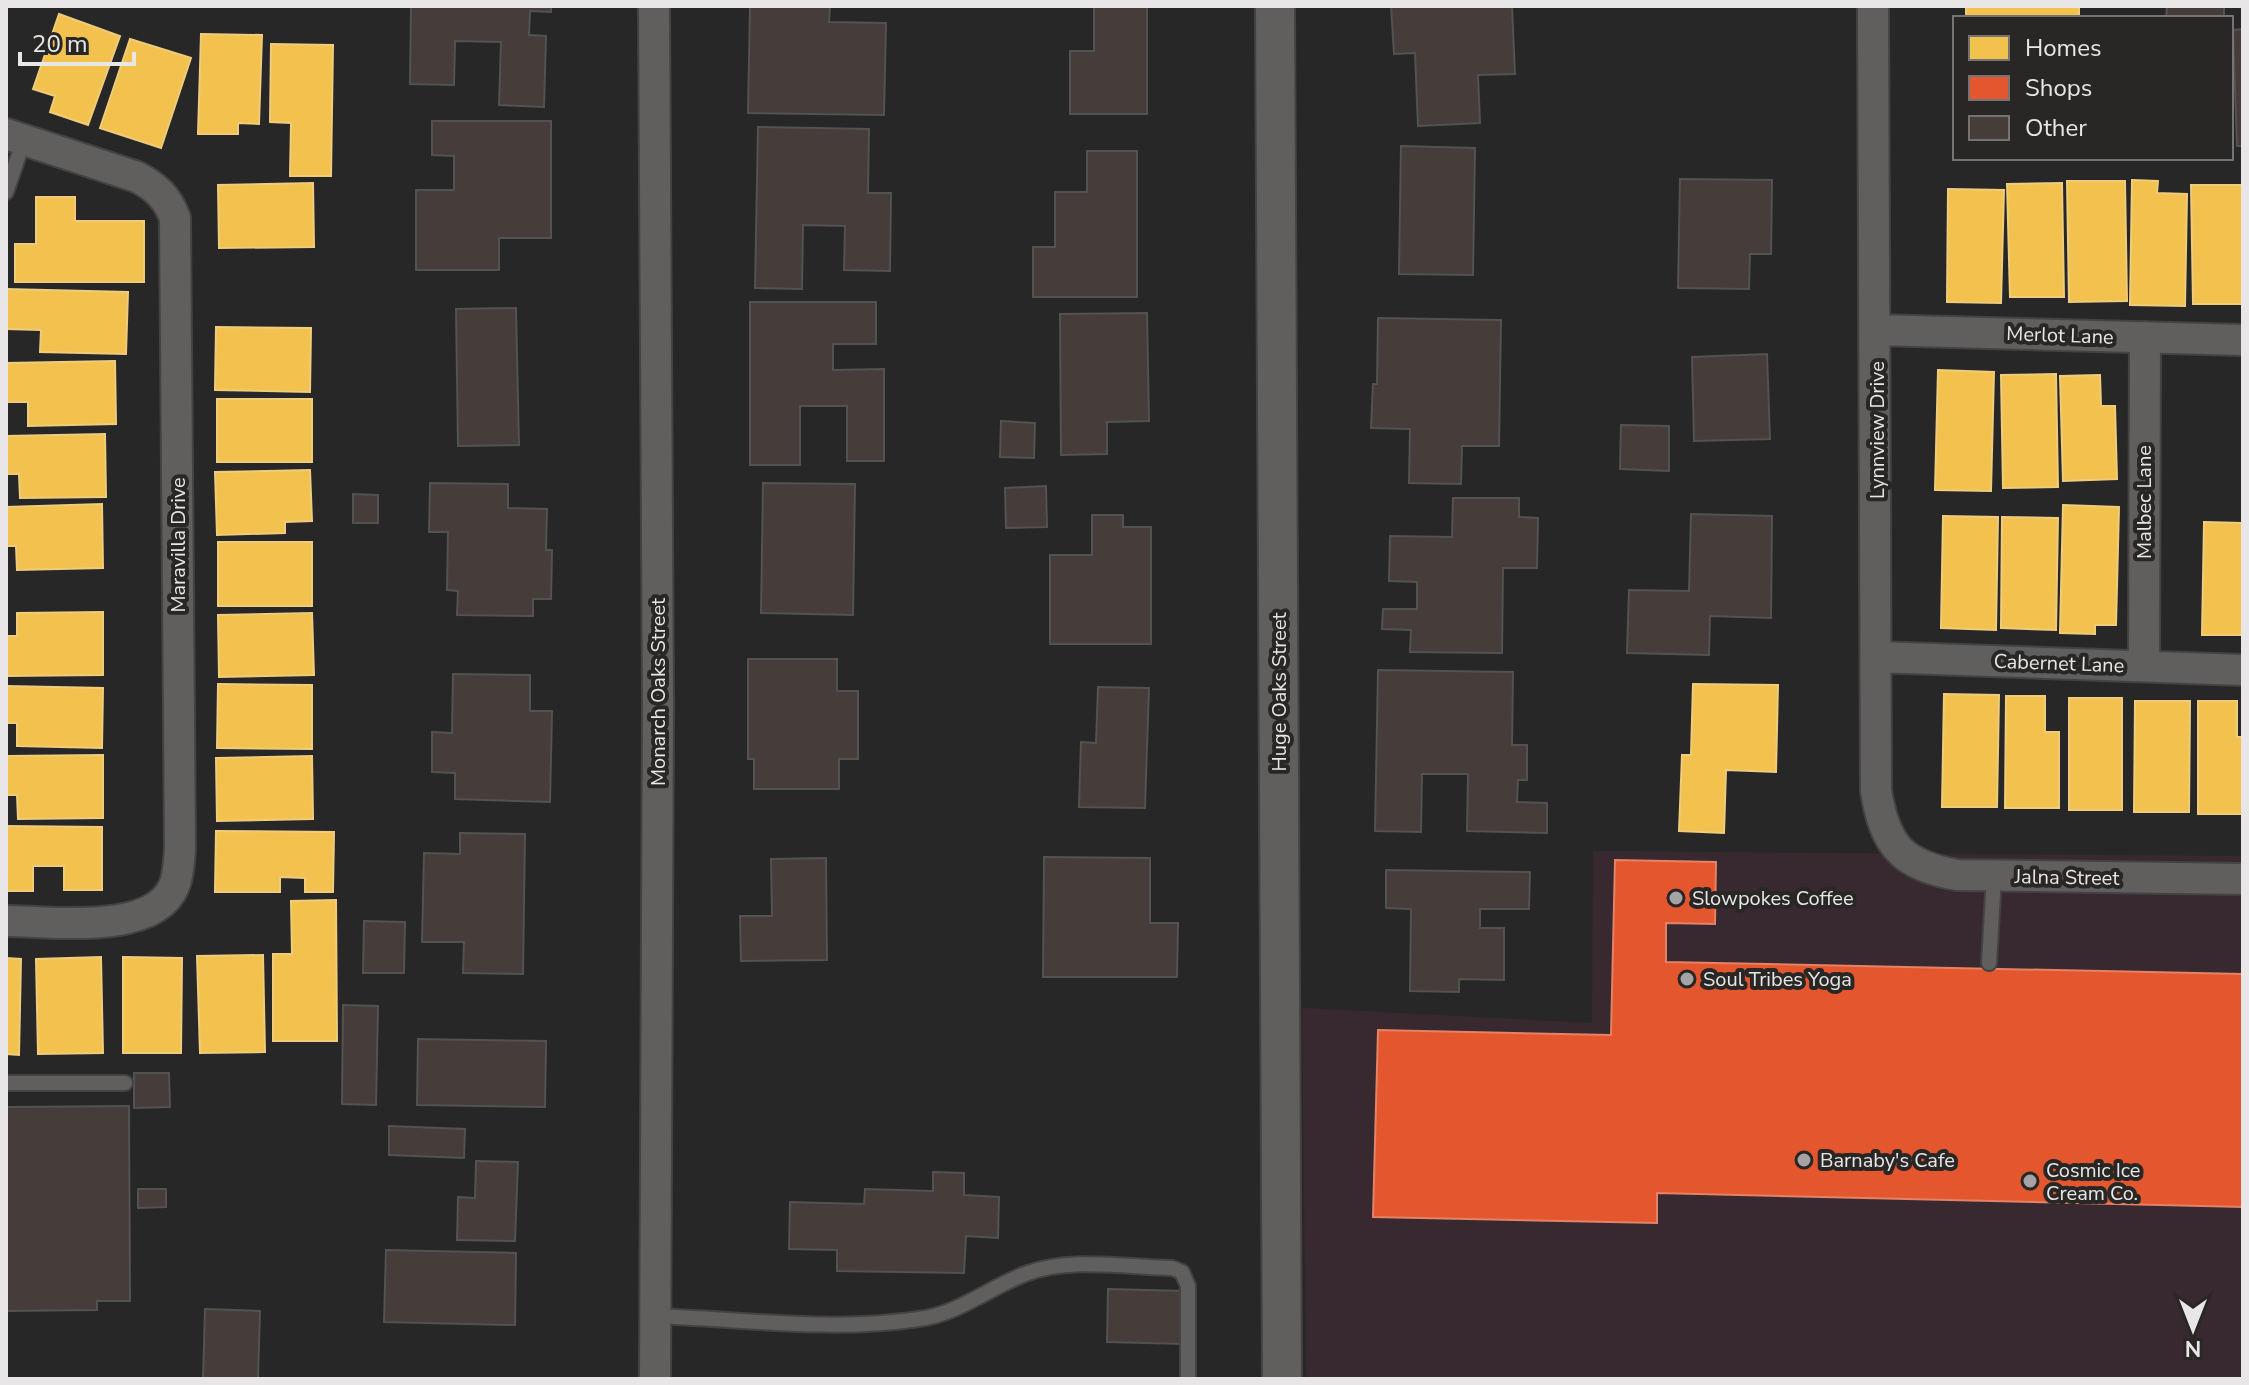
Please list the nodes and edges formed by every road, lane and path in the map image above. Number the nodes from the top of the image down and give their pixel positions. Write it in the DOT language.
graph roads {
  1 [pos="654,6"];
  2 [pos="1275,6"];
  3 [pos="1873,6"];
  4 [pos="15,137"];
  5 [pos="6,192"];
  6 [pos="1877,330"];
  7 [pos="2145,337"];
  8 [pos="2243,340"];
  9 [pos="1876,657"];
  10 [pos="2144,666"];
  11 [pos="2243,670"];
  12 [pos="1897,850"];
  13 [pos="1994,876"];
  14 [pos="2243,879"];
  15 [pos="6,921"];
  16 [pos="1989,963"];
  17 [pos="6,1083"];
  18 [pos="125,1083"];
  19 [pos="655,1316"];
  20 [pos="655,1379"];
  21 [pos="1188,1379"];
  22 [pos="1282,1379"];
  1 -- 19 [label="street, Monarch Oaks Street"];
  2 -- 22 [label="street, Huge Oaks Street"];
  3 -- 6 [label="street, Lynnview Drive"];
  4 -- 5 [label="lane"];
  4 -- 15 [label="street, Maravilla Drive"];
  6 -- 7 [label="street, Merlot Lane"];
  6 -- 9 [label="street, Lynnview Drive"];
  7 -- 8 [label="street, Merlot Lane"];
  7 -- 10 [label="street, Malbec Lane"];
  9 -- 10 [label="street, Cabernet Lane"];
  9 -- 12 [label="street, Lynnview Drive"];
  10 -- 11 [label="street, Cabernet Lane"];
  12 -- 13 [label="street, Jalna Street"];
  13 -- 14 [label="street, Jalna Street"];
  13 -- 16 [label="lane"];
  17 -- 18 [label="lane"];
  19 -- 20 [label="street, Monarch Oaks Street"];
  19 -- 21 [label="lane"];
}
